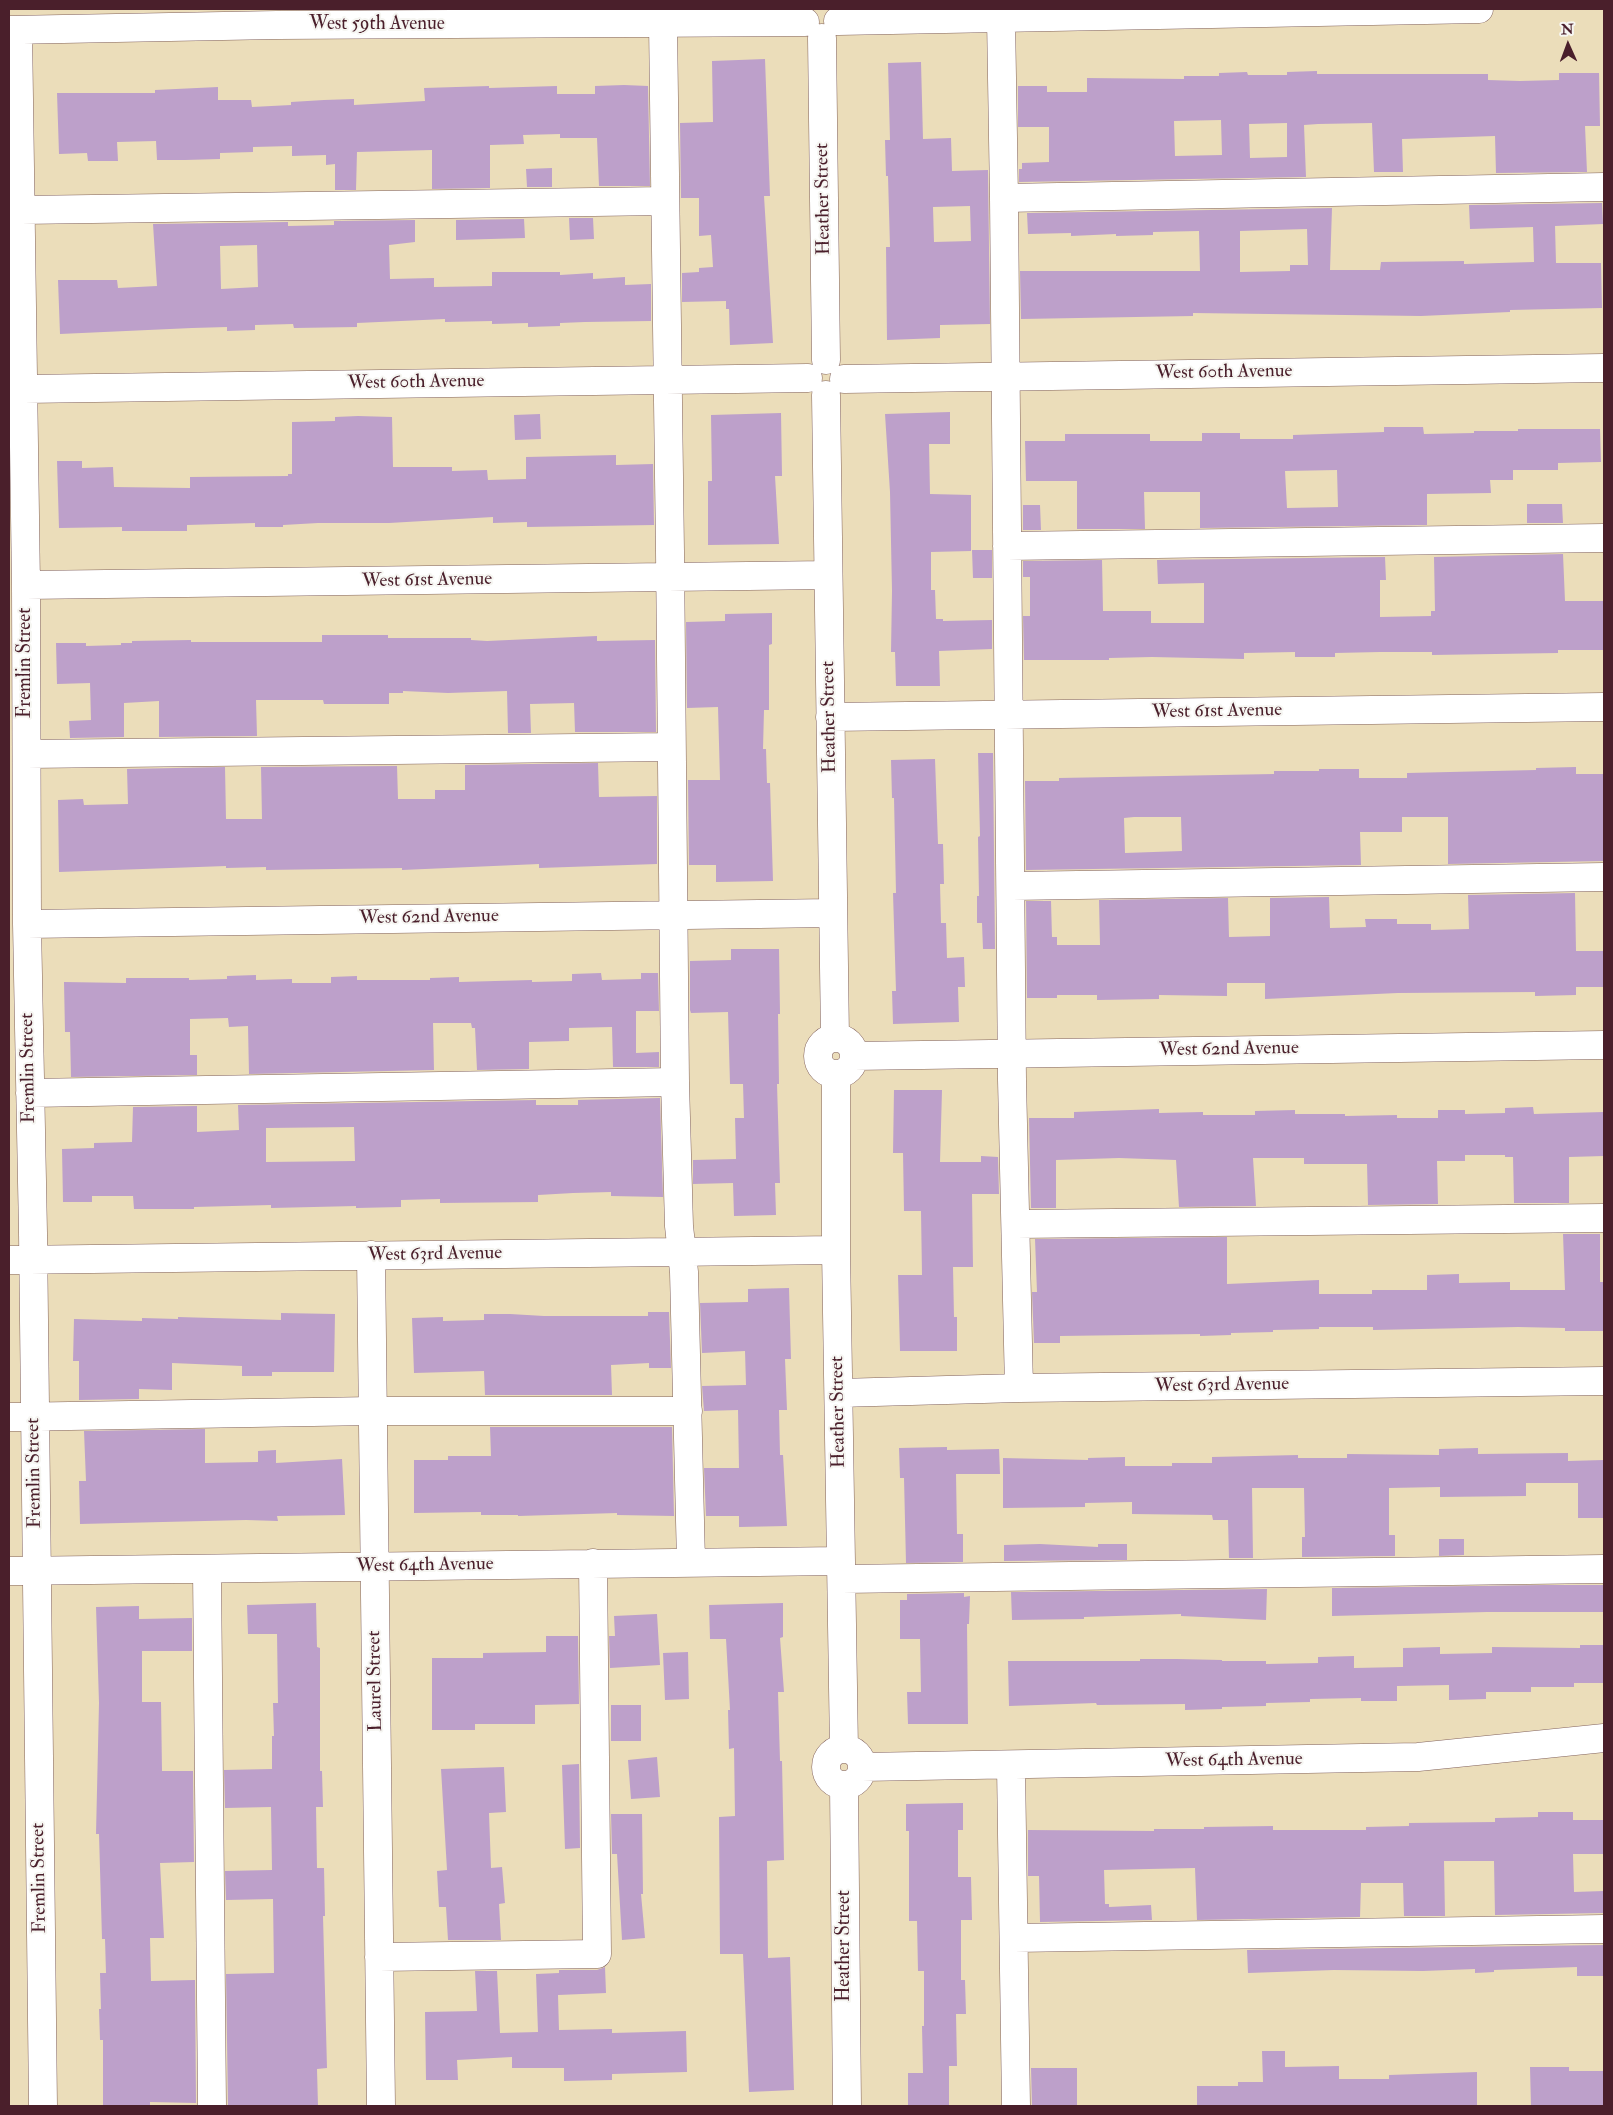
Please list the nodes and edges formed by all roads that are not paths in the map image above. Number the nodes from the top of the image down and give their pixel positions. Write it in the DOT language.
graph roads {
  1 [pos="1421,9"];
  2 [pos="1479,9"];
  3 [pos="277,17"];
  4 [pos="1001,18"];
  5 [pos="822,20"];
  6 [pos="662,23"];
  7 [pos="13,30"];
  8 [pos="1604,187"];
  9 [pos="1004,198"];
  10 [pos="665,201"];
  11 [pos="21,210"];
  12 [pos="1604,368"];
  13 [pos="1005,375"];
  14 [pos="826,378"];
  15 [pos="667,380"];
  16 [pos="24,389"];
  17 [pos="1604,538"];
  18 [pos="1007,546"];
  19 [pos="828,575"];
  20 [pos="670,578"];
  21 [pos="26,585"];
  22 [pos="1604,706"];
  23 [pos="1009,715"];
  24 [pos="830,717"];
  25 [pos="671,747"];
  26 [pos="27,754"];
  27 [pos="1604,877"];
  28 [pos="1012,886"];
  29 [pos="832,913"];
  30 [pos="673,915"];
  31 [pos="27,924"];
  32 [pos="1604,1045"];
  33 [pos="1012,1053"];
  34 [pos="842,1056"];
  35 [pos="675,1082"];
  36 [pos="30,1093"];
  37 [pos="1604,1218"];
  38 [pos="1016,1224"];
  39 [pos="836,1250"];
  40 [pos="682,1252"];
  41 [pos="371,1255"];
  42 [pos="21,1260"];
  43 [pos="1604,1381"];
  44 [pos="1019,1388"];
  45 [pos="839,1393"];
  46 [pos="373,1411"];
  47 [pos="688,1411"];
  48 [pos="21,1417"];
  49 [pos="691,1562"];
  50 [pos="593,1563"];
  51 [pos="374,1568"];
  52 [pos="1604,1569"];
  53 [pos="207,1570"];
  54 [pos="842,1570"];
  55 [pos="9,1571"];
  56 [pos="36,1571"];
  57 [pos="1604,1738"];
  58 [pos="1011,1766"];
  59 [pos="850,1767"];
  60 [pos="1604,1929"];
  61 [pos="1014,1938"];
  62 [pos="379,1958"];
  63 [pos="43,2106"];
  64 [pos="212,2106"];
  65 [pos="381,2106"];
  66 [pos="847,2106"];
  67 [pos="1016,2106"];
  1 -- 2 [label="street, West 59th Avenue"];
  1 -- 4 [label="street, West 59th Avenue"];
  3 -- 6 [label="street, West 59th Avenue"];
  3 -- 7 [label="street, West 59th Avenue"];
  4 -- 5 [label="street, West 59th Avenue"];
  4 -- 9 [label="street"];
  5 -- 6 [label="street, West 59th Avenue"];
  5 -- 14 [label="street, Heather Street"];
  6 -- 10 [label="street"];
  7 -- 11 [label="street, Fremlin Street"];
  8 -- 9 [label="street"];
  9 -- 13 [label="street"];
  10 -- 11 [label="street"];
  10 -- 15 [label="street"];
  11 -- 16 [label="street, Fremlin Street"];
  12 -- 13 [label="street, West 60th Avenue"];
  13 -- 14 [label="street, West 60th Avenue"];
  13 -- 18 [label="street"];
  14 -- 15 [label="street, West 60th Avenue"];
  14 -- 19 [label="street, Heather Street"];
  15 -- 16 [label="street, West 60th Avenue"];
  15 -- 20 [label="street"];
  16 -- 21 [label="street, Fremlin Street"];
  17 -- 18 [label="street"];
  18 -- 23 [label="street"];
  19 -- 20 [label="street, West 61st Avenue"];
  19 -- 24 [label="street, Heather Street"];
  20 -- 21 [label="street, West 61st Avenue"];
  20 -- 25 [label="street"];
  21 -- 26 [label="street, Fremlin Street"];
  22 -- 23 [label="street, West 61st Avenue"];
  23 -- 24 [label="street, West 61st Avenue"];
  23 -- 28 [label="street"];
  24 -- 29 [label="street, Heather Street"];
  25 -- 26 [label="street"];
  25 -- 30 [label="street"];
  26 -- 31 [label="street, Fremlin Street"];
  27 -- 28 [label="street"];
  28 -- 33 [label="street"];
  29 -- 30 [label="street, West 62nd Avenue"];
  29 -- 34 [label="street, Heather Street"];
  30 -- 31 [label="street, West 62nd Avenue"];
  30 -- 35 [label="street"];
  31 -- 36 [label="street, Fremlin Street"];
  32 -- 33 [label="street, West 62nd Avenue"];
  33 -- 34 [label="street, West 62nd Avenue"];
  33 -- 38 [label="street"];
  34 -- 39 [label="street, Heather Street"];
  35 -- 36 [label="street"];
  35 -- 40 [label="street"];
  36 -- 42 [label="street, Fremlin Street"];
  37 -- 38 [label="street"];
  38 -- 44 [label="street"];
  39 -- 40 [label="street, West 63rd Avenue"];
  39 -- 45 [label="street, Heather Street"];
  40 -- 41 [label="street, West 63rd Avenue"];
  40 -- 47 [label="street"];
  41 -- 42 [label="street, West 63rd Avenue"];
  41 -- 46 [label="street, Laurel Street"];
  42 -- 48 [label="street, Fremlin Street"];
  43 -- 44 [label="street, West 63rd Avenue"];
  44 -- 45 [label="street, West 63rd Avenue"];
  45 -- 54 [label="street, Heather Street"];
  46 -- 47 [label="street"];
  46 -- 48 [label="street"];
  46 -- 51 [label="street, Laurel Street"];
  47 -- 49 [label="street"];
  48 -- 56 [label="street, Fremlin Street"];
  49 -- 50 [label="street, West 64th Avenue"];
  49 -- 54 [label="street, West 64th Avenue"];
  50 -- 51 [label="street, West 64th Avenue"];
  50 -- 62 [label="street"];
  51 -- 53 [label="street, West 64th Avenue"];
  51 -- 62 [label="street, Laurel Street"];
  52 -- 54 [label="street, West 64th Avenue"];
  53 -- 56 [label="street, West 64th Avenue"];
  53 -- 64 [label="street"];
  54 -- 59 [label="street, Heather Street"];
  55 -- 56 [label="street, West 64th Avenue"];
  56 -- 63 [label="street, Fremlin Street"];
  57 -- 58 [label="street, West 64th Avenue"];
  58 -- 59 [label="street, West 64th Avenue"];
  58 -- 61 [label="street"];
  59 -- 66 [label="street, Heather Street"];
  60 -- 61 [label="street"];
  61 -- 67 [label="street"];
  62 -- 65 [label="street, Laurel Street"];
}
